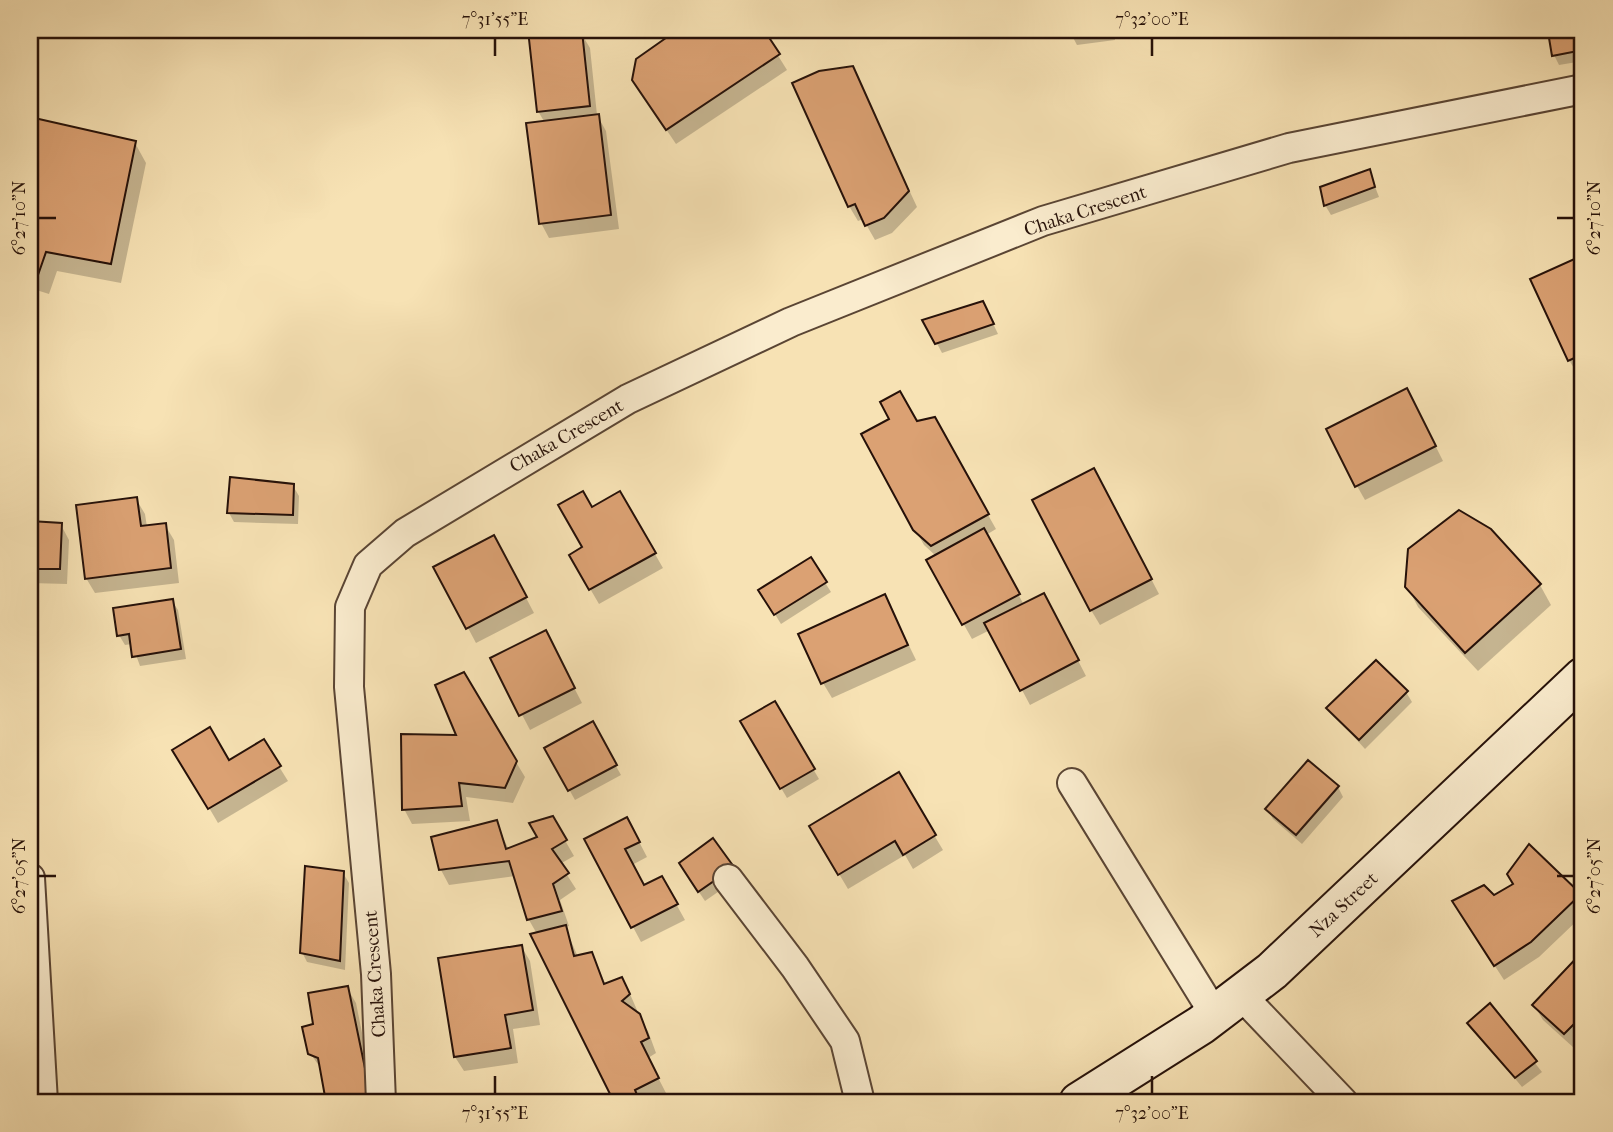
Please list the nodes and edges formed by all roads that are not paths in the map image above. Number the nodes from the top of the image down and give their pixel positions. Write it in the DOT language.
graph roads {
  1 [pos="1583,89"];
  2 [pos="1583,677"];
  3 [pos="1072,783"];
  4 [pos="30,877"];
  5 [pos="728,879"];
  6 [pos="1228,1006"];
  7 [pos="43,1102"];
  8 [pos="382,1102"];
  9 [pos="860,1102"];
  10 [pos="1079,1102"];
  11 [pos="1343,1102"];
  1 -- 8 [label="street, Chaka Crescent"];
  2 -- 6 [label="street, Nza Street"];
  3 -- 6 [label="street"];
  4 -- 7 [label="street"];
  5 -- 9 [label="street"];
  6 -- 10 [label="street, Nza Street"];
  6 -- 11 [label="street"];
}
